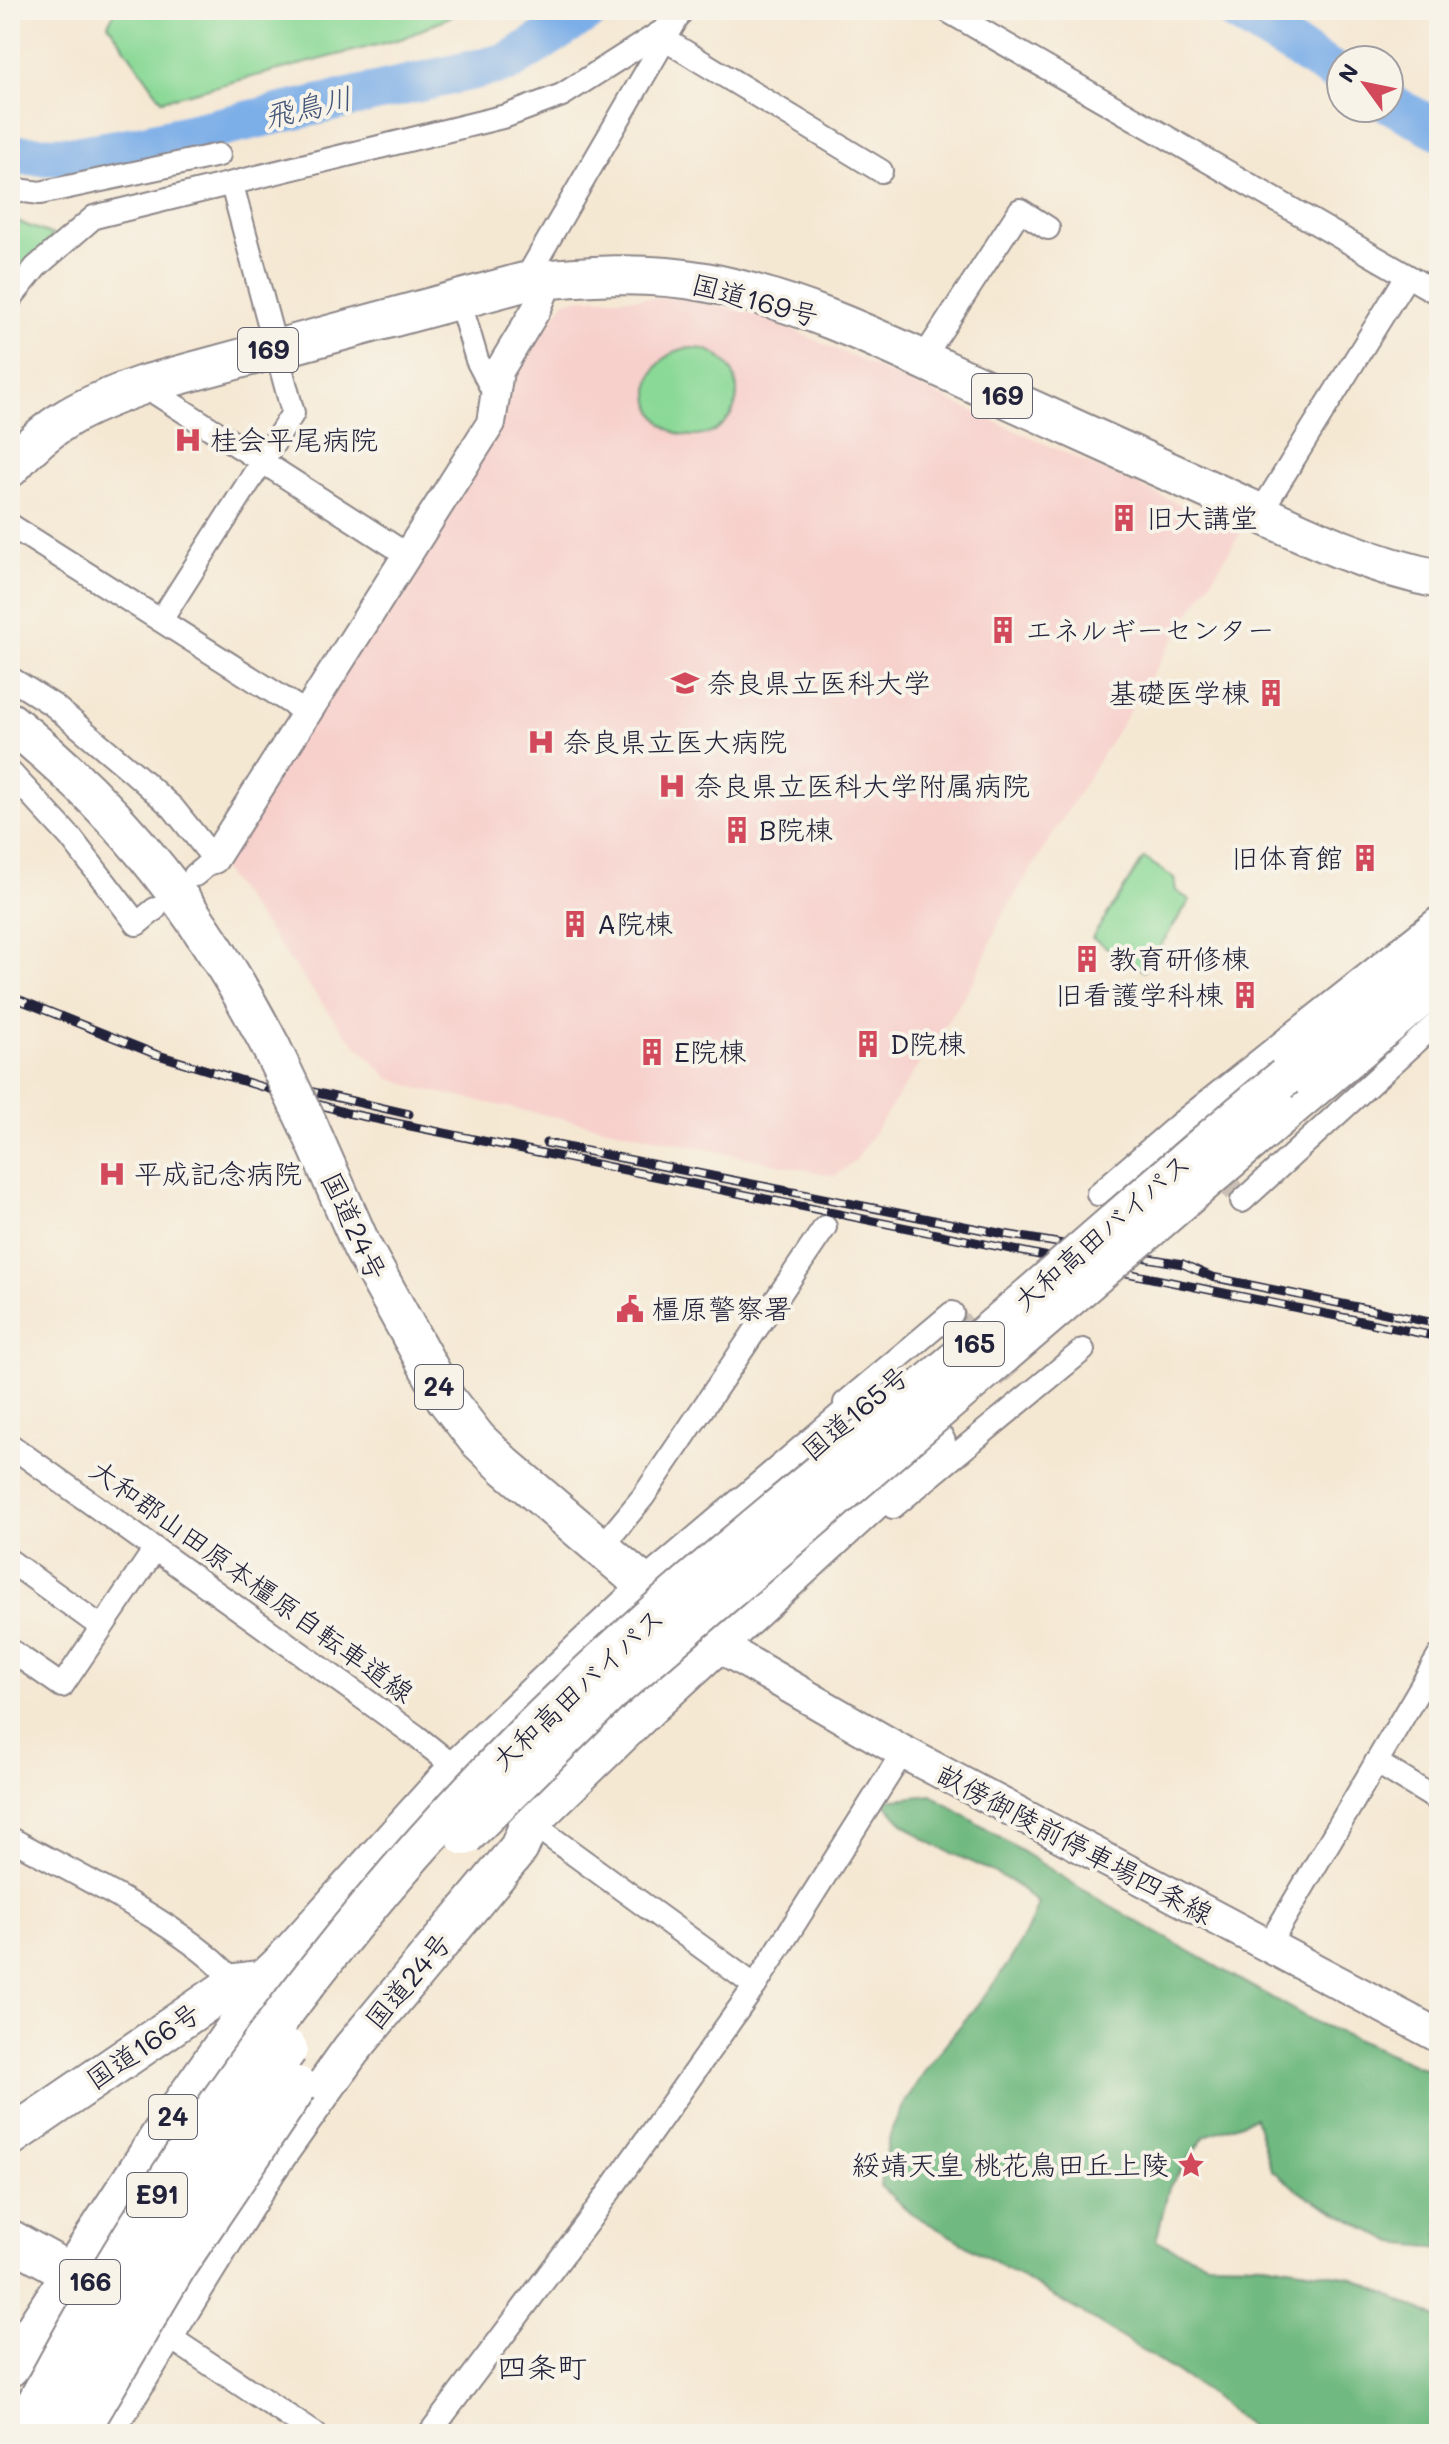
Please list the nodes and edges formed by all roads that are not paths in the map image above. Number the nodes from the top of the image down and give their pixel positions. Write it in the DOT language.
graph roads {
  1 [pos="946,10"];
  2 [pos="673,25"];
  3 [pos="219,155"];
  4 [pos="881,171"];
  5 [pos="89,184"];
  6 [pos="232,185"];
  7 [pos="10,189"];
  8 [pos="197,193"];
  9 [pos="1048,228"];
  10 [pos="1407,276"];
  11 [pos="536,281"];
  12 [pos="1439,294"];
  13 [pos="10,299"];
  14 [pos="459,299"];
  15 [pos="275,348"];
  16 [pos="922,360"];
  17 [pos="143,385"];
  18 [pos="495,395"];
  19 [pos="262,462"];
  20 [pos="10,468"];
  21 [pos="1260,513"];
  22 [pos="10,525"];
  23 [pos="409,556"];
  24 [pos="1439,579"];
  25 [pos="161,620"];
  26 [pos="10,678"];
  27 [pos="308,714"];
  28 [pos="10,722"];
  29 [pos="10,772"];
  30 [pos="205,867"];
  31 [pos="155,909"];
  32 [pos="1439,917"];
  33 [pos="1439,944"];
  34 [pos="1439,982"];
  35 [pos="1439,1021"];
  36 [pos="1292,1095"];
  37 [pos="1098,1194"];
  38 [pos="1242,1201"];
  39 [pos="825,1227"];
  40 [pos="952,1313"];
  41 [pos="1083,1350"];
  42 [pos="10,1445"];
  43 [pos="711,1535"];
  44 [pos="601,1548"];
  45 [pos="155,1549"];
  46 [pos="10,1561"];
  47 [pos="678,1617"];
  48 [pos="100,1626"];
  49 [pos="10,1650"];
  50 [pos="1439,1656"];
  51 [pos="903,1752"];
  52 [pos="1376,1762"];
  53 [pos="457,1769"];
  54 [pos="1439,1801"];
  55 [pos="530,1822"];
  56 [pos="10,1838"];
  57 [pos="1268,1946"];
  58 [pos="279,1966"];
  59 [pos="235,1983"];
  60 [pos="755,1986"];
  61 [pos="1439,2036"];
  62 [pos="10,2137"];
  63 [pos="10,2239"];
  64 [pos="75,2272"];
  65 [pos="165,2334"];
  66 [pos="10,2367"];
  67 [pos="10,2397"];
  68 [pos="20,2434"];
  69 [pos="50,2434"];
  70 [pos="78,2434"];
  71 [pos="103,2434"];
  72 [pos="315,2434"];
  73 [pos="429,2434"];
  1 -- 10 [label="street"];
  2 -- 4 [label="street"];
  2 -- 6 [label="street"];
  2 -- 11 [label="street"];
  3 -- 5 [label="street"];
  5 -- 7 [label="street"];
  5 -- 8 [label="street"];
  6 -- 8 [label="street"];
  6 -- 15 [label="street"];
  8 -- 13 [label="street"];
  9 -- 16 [label="street"];
  10 -- 12 [label="street"];
  10 -- 21 [label="street"];
  11 -- 14 [label="highway, 国道169号 / 169"];
  11 -- 16 [label="highway, 国道169号 / 169"];
  11 -- 18 [label="street"];
  14 -- 15 [label="highway, 国道169号 / 169"];
  14 -- 18 [label="street"];
  15 -- 17 [label="highway, 国道169号 / 169"];
  15 -- 19 [label="street"];
  16 -- 21 [label="highway, 国道169号 / 169"];
  17 -- 19 [label="street"];
  17 -- 20 [label="highway, 国道169号 / 169"];
  18 -- 23 [label="street"];
  19 -- 23 [label="street"];
  19 -- 25 [label="street"];
  21 -- 24 [label="highway, 国道169号 / 169"];
  22 -- 25 [label="street"];
  23 -- 27 [label="street"];
  25 -- 27 [label="street"];
  26 -- 30 [label="street"];
  27 -- 30 [label="street"];
  28 -- 44 [label="highway, 国道24号 / 24, bridge"];
  29 -- 31 [label="street"];
  32 -- 37 [label="street"];
  33 -- 36 [label="highway, 国道165号 / 165"];
  34 -- 36 [label="highway, 国道165号 / 165"];
  35 -- 38 [label="street"];
  36 -- 43 [label="highway, 国道165号 / 165, bridge"];
  36 -- 47 [label="highway, 大和高田バイパス / 165, bridge"];
  36 -- 47 [label="highway, 国道165号 / 165, bridge"];
  39 -- 44 [label="street"];
  40 -- 43 [label="street"];
  41 -- 47 [label="street"];
  42 -- 45 [label="street, 大和郡山田原本橿原自転車道線"];
  43 -- 47 [label="highway, 国道165号 / 165"];
  44 -- 47 [label="highway, 国道24号 / 24"];
  45 -- 48 [label="street"];
  45 -- 53 [label="street, 大和郡山田原本橿原自転車道線"];
  46 -- 48 [label="street"];
  47 -- 51 [label="main road, 畝傍御陵前停車場四条線"];
  47 -- 53 [label="highway, 24"];
  47 -- 55 [label="highway, 国道24号"];
  47 -- 68 [label="highway, 大和高田バイパス / E91, bridge"];
  47 -- 69 [label="highway, 大和高田バイパス / E91, bridge"];
  48 -- 49 [label="street"];
  50 -- 52 [label="street"];
  51 -- 57 [label="main road, 畝傍御陵前停車場四条線"];
  51 -- 60 [label="street"];
  52 -- 54 [label="street"];
  52 -- 57 [label="street"];
  53 -- 55 [label="highway"];
  53 -- 58 [label="highway, 24"];
  55 -- 60 [label="street"];
  55 -- 65 [label="highway, 国道24号"];
  55 -- 70 [label="highway, bridge"];
  56 -- 59 [label="street"];
  57 -- 61 [label="main road, 畝傍御陵前停車場四条線"];
  58 -- 59 [label="highway, 国道166号"];
  58 -- 64 [label="highway, 24"];
  59 -- 62 [label="highway, 国道166号"];
  60 -- 73 [label="street"];
  63 -- 64 [label="highway, 166"];
  64 -- 65 [label="highway, 166"];
  64 -- 66 [label="highway, 24"];
  64 -- 67 [label="highway"];
  65 -- 71 [label="highway, 国道24号"];
  65 -- 72 [label="street"];
}
